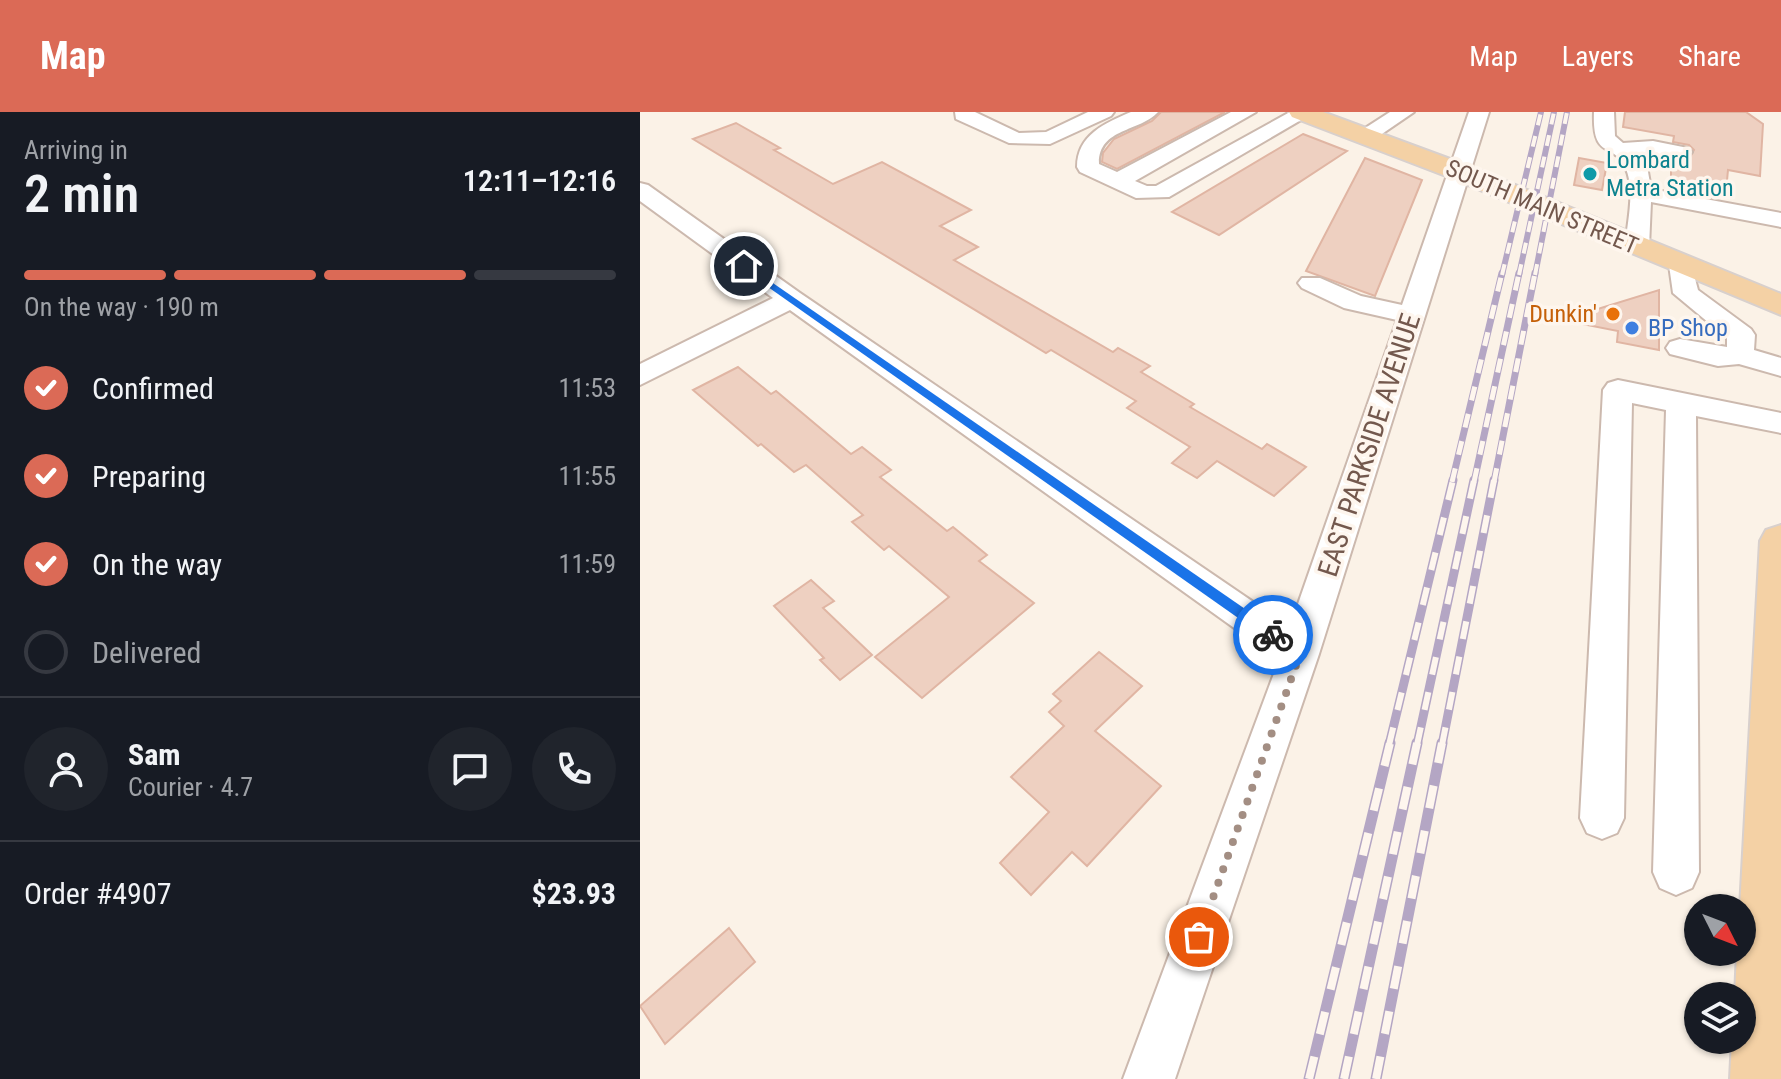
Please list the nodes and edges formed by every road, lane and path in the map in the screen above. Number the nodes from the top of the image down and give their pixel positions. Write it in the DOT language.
graph roads {
  1 [pos="965,112"];
  2 [pos="1104,112"];
  3 [pos="1148,112"];
  4 [pos="1246,112"];
  5 [pos="1302,112"];
  6 [pos="1404,112"];
  7 [pos="1479,112"];
  8 [pos="1604,112"];
  9 [pos="1024,118"];
  10 [pos="996,131"];
  11 [pos="1366,136"];
  12 [pos="1618,150"];
  13 [pos="1681,152"];
  14 [pos="1460,172"];
  15 [pos="1118,181"];
  16 [pos="1639,193"];
  17 [pos="644,197"];
  18 [pos="1781,220"];
  19 [pos="1637,247"];
  20 [pos="1681,265"];
  21 [pos="1311,283"];
  22 [pos="791,299"];
  23 [pos="1781,305"];
  24 [pos="1413,315"];
  25 [pos="1680,348"];
  26 [pos="1740,355"];
  27 [pos="1781,367"];
  28 [pos="640,376"];
  29 [pos="1681,403"];
  30 [pos="1781,423"];
  31 [pos="1781,541"];
  32 [pos="1780,614"];
  33 [pos="1300,654"];
  34 [pos="1778,744"];
  35 [pos="1602,818"];
  36 [pos="1676,872"];
  37 [pos="1774,945"];
  38 [pos="1149,1079"];
  39 [pos="1762,1079"];
  1 -- 10 [label="street"];
  2 -- 10 [label="street"];
  3 -- 15 [label="street"];
  4 -- 15 [label="street"];
  5 -- 11 [label="main road, SOUTH MAIN STREET"];
  5 -- 15 [label="street"];
  6 -- 11 [label="street"];
  7 -- 14 [label="street, EAST PARKSIDE AVENUE"];
  8 -- 12 [label="street"];
  9 -- 10 [label="street"];
  11 -- 14 [label="main road, SOUTH MAIN STREET"];
  12 -- 13 [label="street"];
  12 -- 16 [label="street"];
  14 -- 19 [label="main road, SOUTH MAIN STREET"];
  14 -- 24 [label="street, EAST PARKSIDE AVENUE"];
  16 -- 18 [label="street"];
  16 -- 19 [label="street"];
  17 -- 22 [label="street"];
  19 -- 20 [label="main road, SOUTH MAIN STREET"];
  20 -- 23 [label="main road, SOUTH MAIN STREET"];
  20 -- 26 [label="street"];
  21 -- 24 [label="street"];
  22 -- 28 [label="street"];
  22 -- 33 [label="street"];
  24 -- 33 [label="street, EAST PARKSIDE AVENUE"];
  25 -- 26 [label="street"];
  26 -- 27 [label="street"];
  29 -- 30 [label="street"];
  29 -- 35 [label="street"];
  29 -- 36 [label="street"];
  31 -- 32 [label="main road"];
  32 -- 34 [label="main road"];
  33 -- 38 [label="street, EAST PARKSIDE AVENUE"];
  34 -- 37 [label="main road"];
  37 -- 39 [label="main road"];
}
